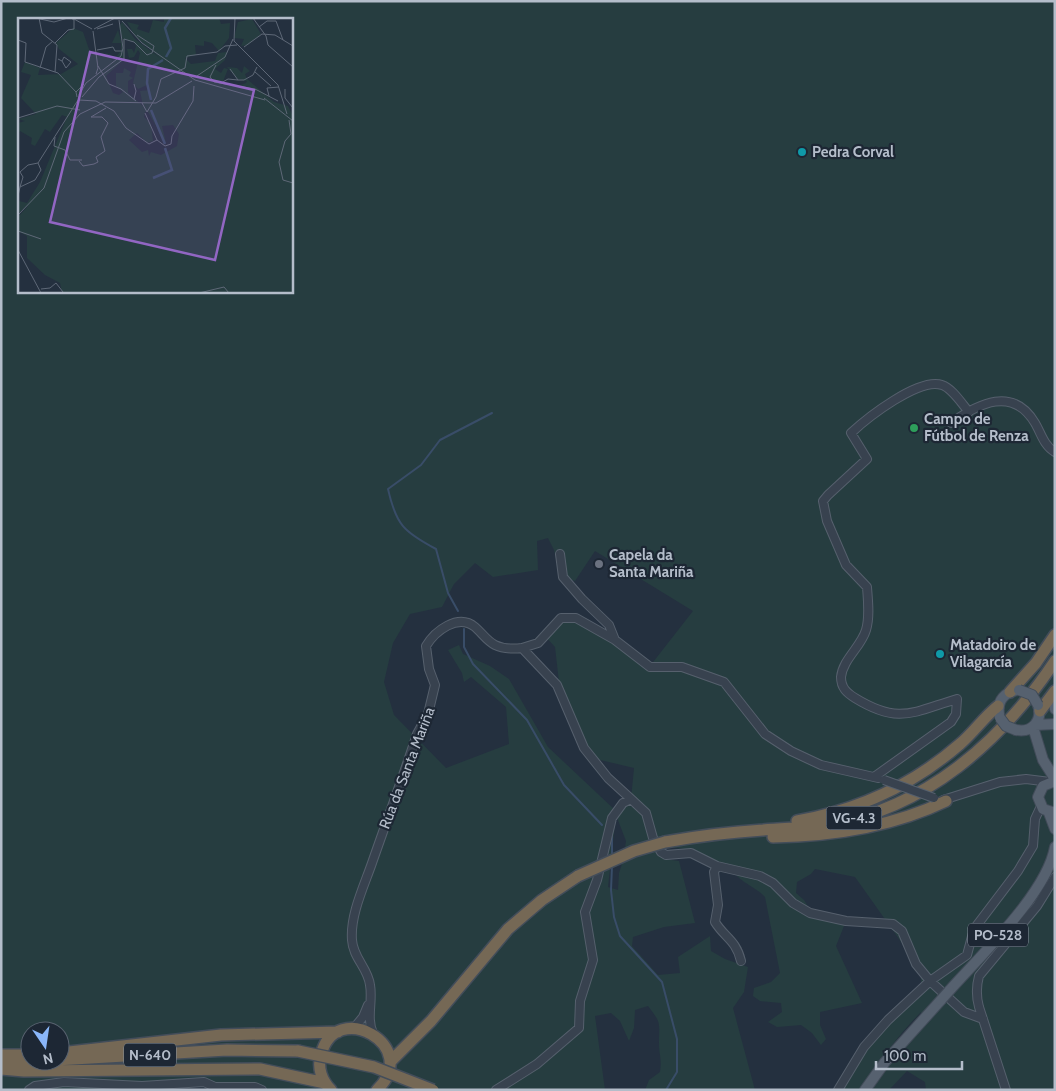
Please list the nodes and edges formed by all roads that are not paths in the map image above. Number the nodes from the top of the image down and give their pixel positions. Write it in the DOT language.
graph roads {
  1 [pos="969,412"];
  2 [pos="951,423"];
  3 [pos="1055,452"];
  4 [pos="560,554"];
  5 [pos="1055,635"];
  6 [pos="615,640"];
  7 [pos="522,648"];
  8 [pos="1055,662"];
  9 [pos="1015,691"];
  10 [pos="1054,692"];
  11 [pos="1055,709"];
  12 [pos="1039,710"];
  13 [pos="999,712"];
  14 [pos="1055,723"];
  15 [pos="1034,726"];
  16 [pos="1018,731"];
  17 [pos="1037,744"];
  18 [pos="874,777"];
  19 [pos="1048,783"];
  20 [pos="632,799"];
  21 [pos="946,801"];
  22 [pos="1048,811"];
  23 [pos="1055,829"];
  24 [pos="699,836"];
  25 [pos="1055,847"];
  26 [pos="717,866"];
  27 [pos="1055,876"];
  28 [pos="741,961"];
  29 [pos="930,981"];
  30 [pos="371,996"];
  31 [pos="983,1019"];
  32 [pos="431,1022"];
  33 [pos="354,1028"];
  34 [pos="338,1032"];
  35 [pos="373,1033"];
  36 [pos="385,1046"];
  37 [pos="70,1053"];
  38 [pos="1,1055"];
  39 [pos="20,1055"];
  40 [pos="390,1062"];
  41 [pos="1,1063"];
  42 [pos="1,1069"];
  43 [pos="182,1082"];
  44 [pos="328,1086"];
  45 [pos="212,1088"];
  46 [pos="226,1089"];
  47 [pos="29,1090"];
  48 [pos="177,1090"];
  49 [pos="262,1090"];
  50 [pos="377,1090"];
  51 [pos="433,1090"];
  52 [pos="496,1090"];
  53 [pos="838,1090"];
  54 [pos="865,1090"];
  55 [pos="1006,1090"];
  1 -- 2 [label="street"];
  1 -- 3 [label="street"];
  1 -- 18 [label="street"];
  4 -- 6 [label="street"];
  5 -- 9 [label="highway"];
  6 -- 7 [label="street"];
  6 -- 18 [label="street"];
  7 -- 20 [label="street"];
  7 -- 30 [label="street, Rúa da Santa Mariña"];
  8 -- 24 [label="highway, VG-4.3"];
  9 -- 12 [label="main road, bridge"];
  9 -- 13 [label="main road"];
  10 -- 11 [label="main road"];
  10 -- 12 [label="highway"];
  12 -- 14 [label="main road"];
  12 -- 15 [label="main road"];
  13 -- 16 [label="main road, bridge"];
  13 -- 24 [label="highway"];
  14 -- 15 [label="main road"];
  15 -- 16 [label="main road"];
  15 -- 17 [label="main road"];
  16 -- 17 [label="main road"];
  17 -- 19 [label="main road"];
  18 -- 21 [label="street, bridge"];
  19 -- 21 [label="street"];
  19 -- 22 [label="main road"];
  20 -- 26 [label="street"];
  20 -- 52 [label="street"];
  21 -- 24 [label="highway"];
  22 -- 23 [label="main road"];
  22 -- 29 [label="street"];
  24 -- 32 [label="highway, VG-4.3, bridge"];
  25 -- 54 [label="main road, PO-528, bridge"];
  26 -- 28 [label="street"];
  26 -- 29 [label="street"];
  27 -- 31 [label="street"];
  29 -- 31 [label="street"];
  29 -- 53 [label="street"];
  30 -- 33 [label="street"];
  30 -- 35 [label="street, Rúa da Santa Mariña"];
  31 -- 55 [label="street"];
  32 -- 36 [label="highway, VG-4.3"];
  32 -- 40 [label="highway, VG-4.3"];
  33 -- 34 [label="highway"];
  33 -- 35 [label="highway"];
  34 -- 37 [label="highway"];
  34 -- 44 [label="highway"];
  35 -- 36 [label="highway"];
  36 -- 40 [label="highway"];
  38 -- 39 [label="highway"];
  40 -- 50 [label="highway"];
  41 -- 51 [label="highway, N-640, bridge"];
  42 -- 44 [label="highway"];
  43 -- 45 [label="street"];
  43 -- 47 [label="street"];
  43 -- 48 [label="street"];
  45 -- 46 [label="street"];
  46 -- 49 [label="street"];
}
